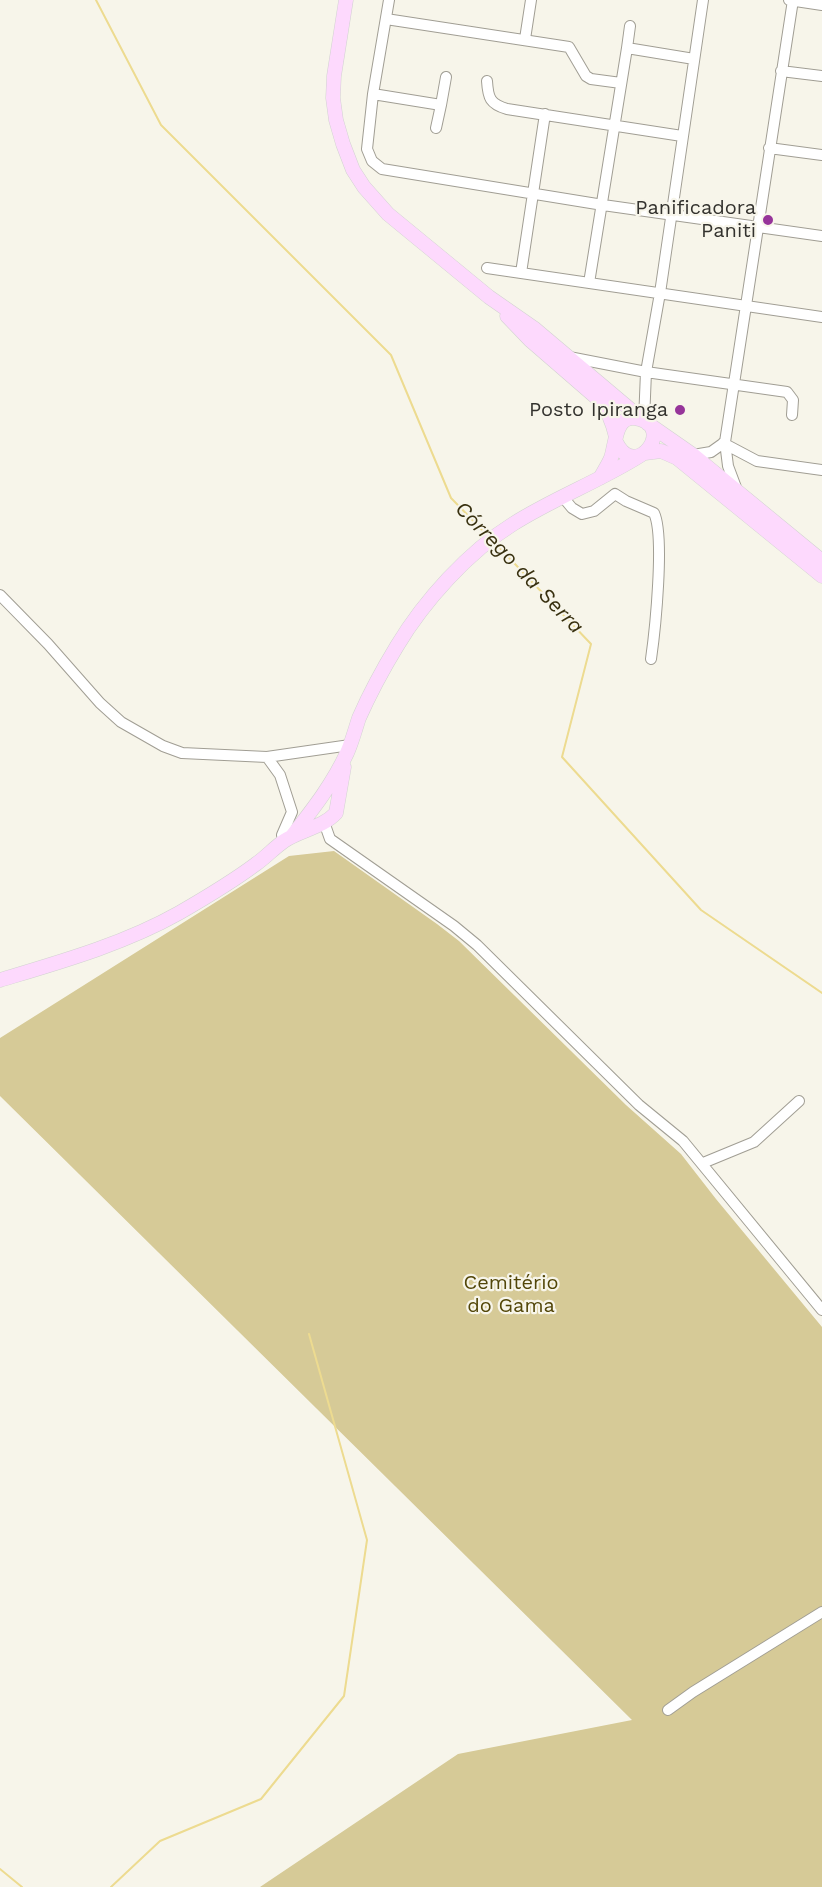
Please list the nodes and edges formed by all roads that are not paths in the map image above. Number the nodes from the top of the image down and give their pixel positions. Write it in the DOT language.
graph roads {
  1 [pos="346,0"];
  2 [pos="389,0"];
  3 [pos="531,0"];
  4 [pos="703,0"];
  5 [pos="792,0"];
  6 [pos="822,5"];
  7 [pos="386,19"];
  8 [pos="630,26"];
  9 [pos="525,39"];
  10 [pos="627,48"];
  11 [pos="694,59"];
  12 [pos="781,71"];
  13 [pos="822,76"];
  14 [pos="446,77"];
  15 [pos="487,81"];
  16 [pos="621,83"];
  17 [pos="374,94"];
  18 [pos="441,105"];
  19 [pos="545,114"];
  20 [pos="615,125"];
  21 [pos="436,128"];
  22 [pos="682,136"];
  23 [pos="769,147"];
  24 [pos="822,156"];
  25 [pos="532,193"];
  26 [pos="603,205"];
  27 [pos="671,215"];
  28 [pos="758,227"];
  29 [pos="822,236"];
  30 [pos="487,268"];
  31 [pos="521,273"];
  32 [pos="589,283"];
  33 [pos="660,293"];
  34 [pos="489,297"];
  35 [pos="747,307"];
  36 [pos="822,317"];
  37 [pos="568,356"];
  38 [pos="646,372"];
  39 [pos="734,385"];
  40 [pos="792,415"];
  41 [pos="646,422"];
  42 [pos="616,440"];
  43 [pos="724,443"];
  44 [pos="643,454"];
  45 [pos="693,455"];
  46 [pos="822,470"];
  47 [pos="600,478"];
  48 [pos="737,490"];
  49 [pos="562,496"];
  50 [pos="822,561"];
  51 [pos="822,576"];
  52 [pos="0,595"];
  53 [pos="651,659"];
  54 [pos="348,749"];
  55 [pos="267,757"];
  56 [pos="319,801"];
  57 [pos="337,806"];
  58 [pos="324,822"];
  59 [pos="288,839"];
  60 [pos="0,980"];
  61 [pos="799,1101"];
  62 [pos="703,1163"];
  63 [pos="822,1310"];
  64 [pos="822,1612"];
  65 [pos="668,1710"];
  1 -- 34 [label="main road"];
  2 -- 7 [label="street"];
  3 -- 9 [label="street"];
  4 -- 11 [label="street"];
  5 -- 6 [label="street"];
  5 -- 12 [label="street"];
  7 -- 9 [label="street"];
  7 -- 17 [label="street"];
  8 -- 10 [label="street"];
  9 -- 16 [label="street"];
  10 -- 11 [label="street"];
  10 -- 16 [label="street"];
  11 -- 22 [label="street"];
  12 -- 13 [label="street"];
  12 -- 23 [label="street"];
  14 -- 18 [label="street"];
  15 -- 19 [label="street"];
  16 -- 20 [label="street"];
  17 -- 18 [label="street"];
  17 -- 25 [label="street"];
  18 -- 21 [label="street"];
  19 -- 20 [label="street"];
  19 -- 25 [label="street"];
  20 -- 22 [label="street"];
  20 -- 26 [label="street"];
  22 -- 27 [label="street"];
  23 -- 24 [label="street"];
  23 -- 28 [label="street"];
  25 -- 26 [label="street"];
  25 -- 31 [label="street"];
  26 -- 27 [label="street"];
  26 -- 32 [label="street"];
  27 -- 28 [label="street"];
  27 -- 33 [label="street"];
  28 -- 29 [label="street"];
  28 -- 35 [label="street"];
  30 -- 31 [label="street"];
  31 -- 32 [label="street"];
  32 -- 33 [label="street"];
  33 -- 35 [label="street"];
  33 -- 38 [label="street"];
  34 -- 37 [label="main road"];
  34 -- 42 [label="main road"];
  35 -- 36 [label="street"];
  35 -- 39 [label="street"];
  37 -- 38 [label="street"];
  37 -- 41 [label="main road"];
  38 -- 39 [label="street"];
  38 -- 41 [label="street"];
  39 -- 40 [label="street"];
  39 -- 43 [label="street"];
  41 -- 42 [label="main road"];
  41 -- 44 [label="main road"];
  41 -- 45 [label="main road"];
  42 -- 44 [label="main road"];
  42 -- 47 [label="main road"];
  43 -- 45 [label="street"];
  43 -- 46 [label="street"];
  43 -- 48 [label="street"];
  44 -- 47 [label="main road"];
  44 -- 51 [label="main road"];
  45 -- 48 [label="main road"];
  47 -- 49 [label="main road"];
  48 -- 50 [label="main road"];
  49 -- 53 [label="street"];
  49 -- 54 [label="main road"];
  52 -- 55 [label="street"];
  54 -- 55 [label="street"];
  54 -- 56 [label="main road"];
  54 -- 57 [label="main road"];
  55 -- 59 [label="street"];
  56 -- 57 [label="main road"];
  56 -- 58 [label="main road"];
  56 -- 59 [label="main road"];
  57 -- 58 [label="main road"];
  58 -- 59 [label="main road"];
  58 -- 62 [label="street"];
  59 -- 60 [label="main road"];
  61 -- 62 [label="street"];
  62 -- 63 [label="street"];
  64 -- 65 [label="street"];
}
